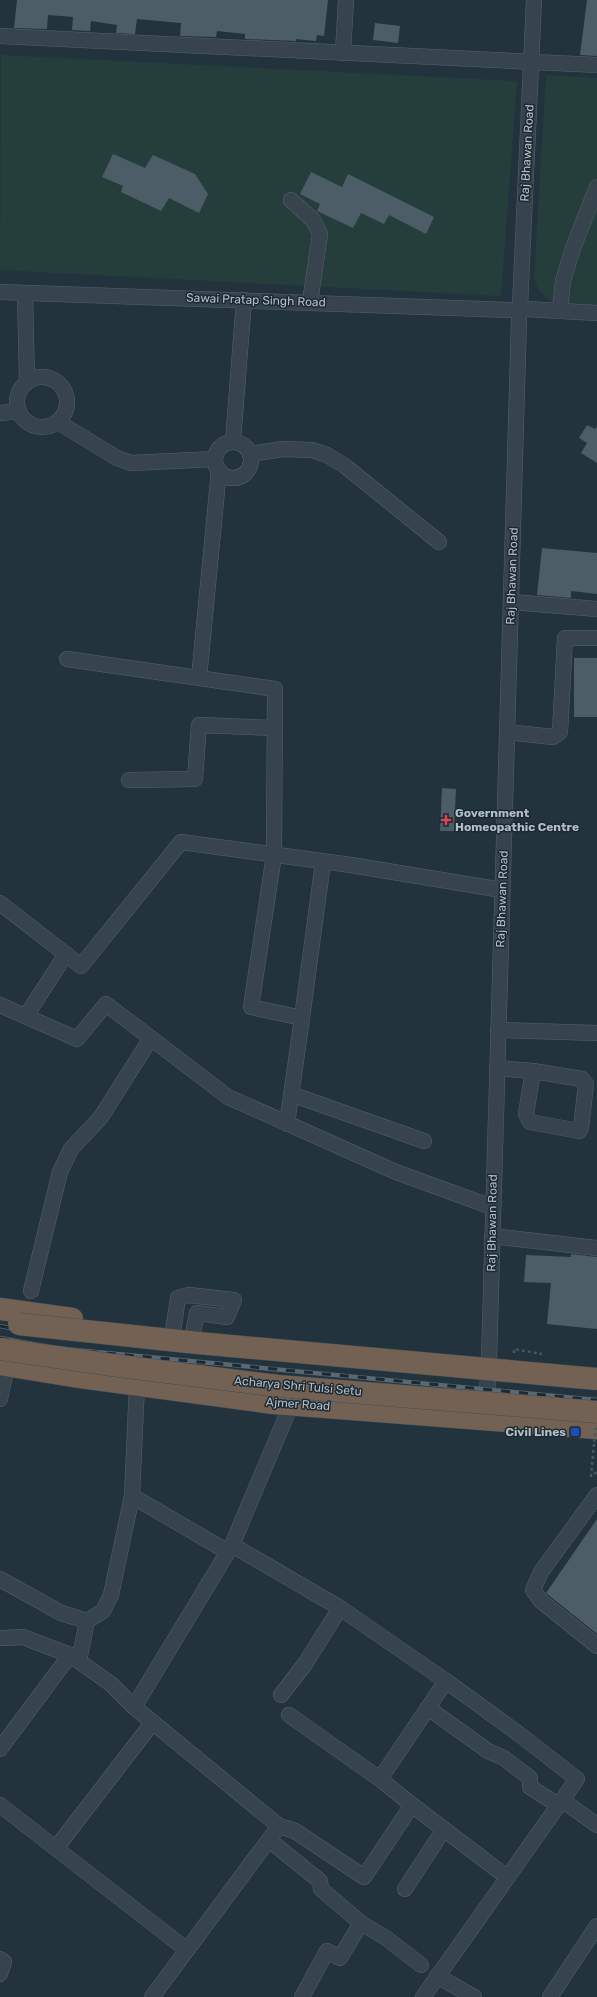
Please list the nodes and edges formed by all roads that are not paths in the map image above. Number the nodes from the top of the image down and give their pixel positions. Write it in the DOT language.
graph roads {
  1 [pos="346,0"];
  2 [pos="534,0"];
  3 [pos="0,36"];
  4 [pos="343,53"];
  5 [pos="532,63"];
  6 [pos="597,65"];
  7 [pos="597,187"];
  8 [pos="291,200"];
  9 [pos="0,292"];
  10 [pos="25,293"];
  11 [pos="244,300"];
  12 [pos="310,302"];
  13 [pos="519,311"];
  14 [pos="560,311"];
  15 [pos="597,312"];
  16 [pos="27,382"];
  17 [pos="18,411"];
  18 [pos="0,413"];
  19 [pos="58,422"];
  20 [pos="233,442"];
  21 [pos="250,454"];
  22 [pos="217,464"];
  23 [pos="439,542"];
  24 [pos="512,602"];
  25 [pos="597,609"];
  26 [pos="597,638"];
  27 [pos="67,659"];
  28 [pos="199,678"];
  29 [pos="274,728"];
  30 [pos="507,732"];
  31 [pos="129,780"];
  32 [pos="274,855"];
  33 [pos="323,862"];
  34 [pos="502,890"];
  35 [pos="0,903"];
  36 [pos="66,954"];
  37 [pos="0,1005"];
  38 [pos="26,1016"];
  39 [pos="302,1018"];
  40 [pos="498,1030"];
  41 [pos="597,1033"];
  42 [pos="151,1038"];
  43 [pos="497,1068"];
  44 [pos="533,1071"];
  45 [pos="291,1094"];
  46 [pos="288,1124"];
  47 [pos="424,1141"];
  48 [pos="492,1207"];
  49 [pos="492,1236"];
  50 [pos="595,1245"];
  51 [pos="32,1291"];
  52 [pos="0,1309"];
  53 [pos="0,1320"];
  54 [pos="2,1359"];
  55 [pos="489,1359"];
  56 [pos="597,1372"];
  57 [pos="597,1379"];
  58 [pos="137,1385"];
  59 [pos="0,1399"];
  60 [pos="289,1403"];
  61 [pos="597,1412"];
  62 [pos="485,1418"];
  63 [pos="596,1435"];
  64 [pos="597,1495"];
  65 [pos="132,1496"];
  66 [pos="230,1549"];
  67 [pos="0,1579"];
  68 [pos="340,1608"];
  69 [pos="87,1621"];
  70 [pos="2,1638"];
  71 [pos="597,1646"];
  72 [pos="75,1658"];
  73 [pos="446,1681"];
  74 [pos="281,1695"];
  75 [pos="134,1707"];
  76 [pos="428,1708"];
  77 [pos="289,1715"];
  78 [pos="153,1722"];
  79 [pos="0,1749"];
  80 [pos="380,1779"];
  81 [pos="560,1803"];
  82 [pos="0,1805"];
  83 [pos="412,1805"];
  84 [pos="597,1825"];
  85 [pos="279,1826"];
  86 [pos="444,1829"];
  87 [pos="269,1840"];
  88 [pos="56,1848"];
  89 [pos="507,1876"];
  90 [pos="405,1889"];
  91 [pos="361,1923"];
  92 [pos="597,1926"];
  93 [pos="187,1950"];
  94 [pos="0,1959"];
  95 [pos="421,1965"];
  96 [pos="0,1974"];
  97 [pos="437,1976"];
  98 [pos="152,1997"];
  99 [pos="302,1997"];
  100 [pos="423,1997"];
  101 [pos="474,1997"];
  102 [pos="550,1997"];
  1 -- 4 [label="street"];
  2 -- 5 [label="street, Raj Bhawan Road"];
  3 -- 4 [label="street"];
  4 -- 5 [label="street"];
  5 -- 6 [label="street"];
  5 -- 13 [label="street, Raj Bhawan Road"];
  7 -- 14 [label="street"];
  8 -- 12 [label="street"];
  9 -- 10 [label="street, Sawai Pratap Singh Road"];
  10 -- 11 [label="street, Sawai Pratap Singh Road"];
  10 -- 16 [label="street"];
  11 -- 12 [label="street, Sawai Pratap Singh Road"];
  11 -- 20 [label="street"];
  12 -- 13 [label="street, Sawai Pratap Singh Road"];
  13 -- 14 [label="street, Sawai Pratap Singh Road"];
  13 -- 24 [label="street, Raj Bhawan Road"];
  14 -- 15 [label="street, Sawai Pratap Singh Road"];
  16 -- 17 [label="street"];
  16 -- 19 [label="street"];
  17 -- 18 [label="street"];
  17 -- 19 [label="street"];
  19 -- 22 [label="street"];
  20 -- 21 [label="street"];
  20 -- 22 [label="street"];
  21 -- 22 [label="street"];
  21 -- 23 [label="street"];
  22 -- 28 [label="street"];
  24 -- 25 [label="street"];
  24 -- 30 [label="street, Raj Bhawan Road"];
  26 -- 30 [label="street"];
  27 -- 28 [label="street"];
  28 -- 29 [label="street"];
  29 -- 31 [label="street"];
  29 -- 32 [label="street"];
  30 -- 34 [label="street, Raj Bhawan Road"];
  32 -- 33 [label="street"];
  32 -- 36 [label="street"];
  32 -- 39 [label="street"];
  33 -- 34 [label="street"];
  33 -- 39 [label="street"];
  34 -- 40 [label="street, Raj Bhawan Road"];
  35 -- 36 [label="street"];
  36 -- 38 [label="street"];
  37 -- 38 [label="street"];
  38 -- 42 [label="street"];
  39 -- 45 [label="street"];
  40 -- 41 [label="street"];
  40 -- 43 [label="street, Raj Bhawan Road"];
  42 -- 46 [label="street"];
  42 -- 51 [label="street"];
  43 -- 44 [label="street"];
  43 -- 48 [label="street, Raj Bhawan Road"];
  44 -- 44 [label="street"];
  45 -- 46 [label="street"];
  45 -- 47 [label="street"];
  46 -- 48 [label="street"];
  48 -- 49 [label="street, Raj Bhawan Road"];
  49 -- 50 [label="street"];
  49 -- 55 [label="street, Raj Bhawan Road"];
  52 -- 55 [label="highway"];
  53 -- 57 [label="highway, bridge"];
  54 -- 58 [label="highway, Ajmer Road"];
  54 -- 59 [label="street"];
  54 -- 61 [label="highway, Acharya Shri Tulsi Setu, bridge"];
  55 -- 56 [label="highway"];
  55 -- 62 [label="street, Raj Bhawan Road"];
  58 -- 60 [label="highway, Ajmer Road"];
  58 -- 65 [label="street"];
  60 -- 62 [label="highway, Ajmer Road"];
  60 -- 66 [label="street"];
  62 -- 63 [label="highway, Ajmer Road"];
  64 -- 71 [label="street"];
  65 -- 66 [label="street"];
  65 -- 69 [label="street"];
  66 -- 68 [label="street"];
  66 -- 75 [label="street"];
  67 -- 69 [label="street"];
  68 -- 73 [label="street"];
  68 -- 74 [label="street"];
  69 -- 72 [label="street"];
  70 -- 72 [label="street"];
  72 -- 75 [label="street"];
  72 -- 79 [label="street"];
  73 -- 76 [label="street"];
  73 -- 81 [label="street"];
  75 -- 78 [label="street"];
  76 -- 80 [label="street"];
  76 -- 81 [label="street"];
  77 -- 80 [label="street"];
  78 -- 85 [label="street"];
  78 -- 88 [label="street"];
  80 -- 83 [label="street"];
  81 -- 84 [label="street"];
  81 -- 89 [label="street"];
  82 -- 88 [label="street"];
  83 -- 85 [label="street"];
  83 -- 86 [label="street"];
  85 -- 87 [label="street"];
  86 -- 89 [label="street"];
  86 -- 90 [label="street"];
  87 -- 91 [label="street"];
  87 -- 93 [label="street"];
  88 -- 93 [label="street"];
  89 -- 97 [label="street"];
  91 -- 95 [label="street"];
  91 -- 99 [label="street"];
  92 -- 102 [label="street"];
  93 -- 98 [label="street"];
  94 -- 96 [label="street"];
  97 -- 100 [label="street"];
  97 -- 101 [label="street"];
}
